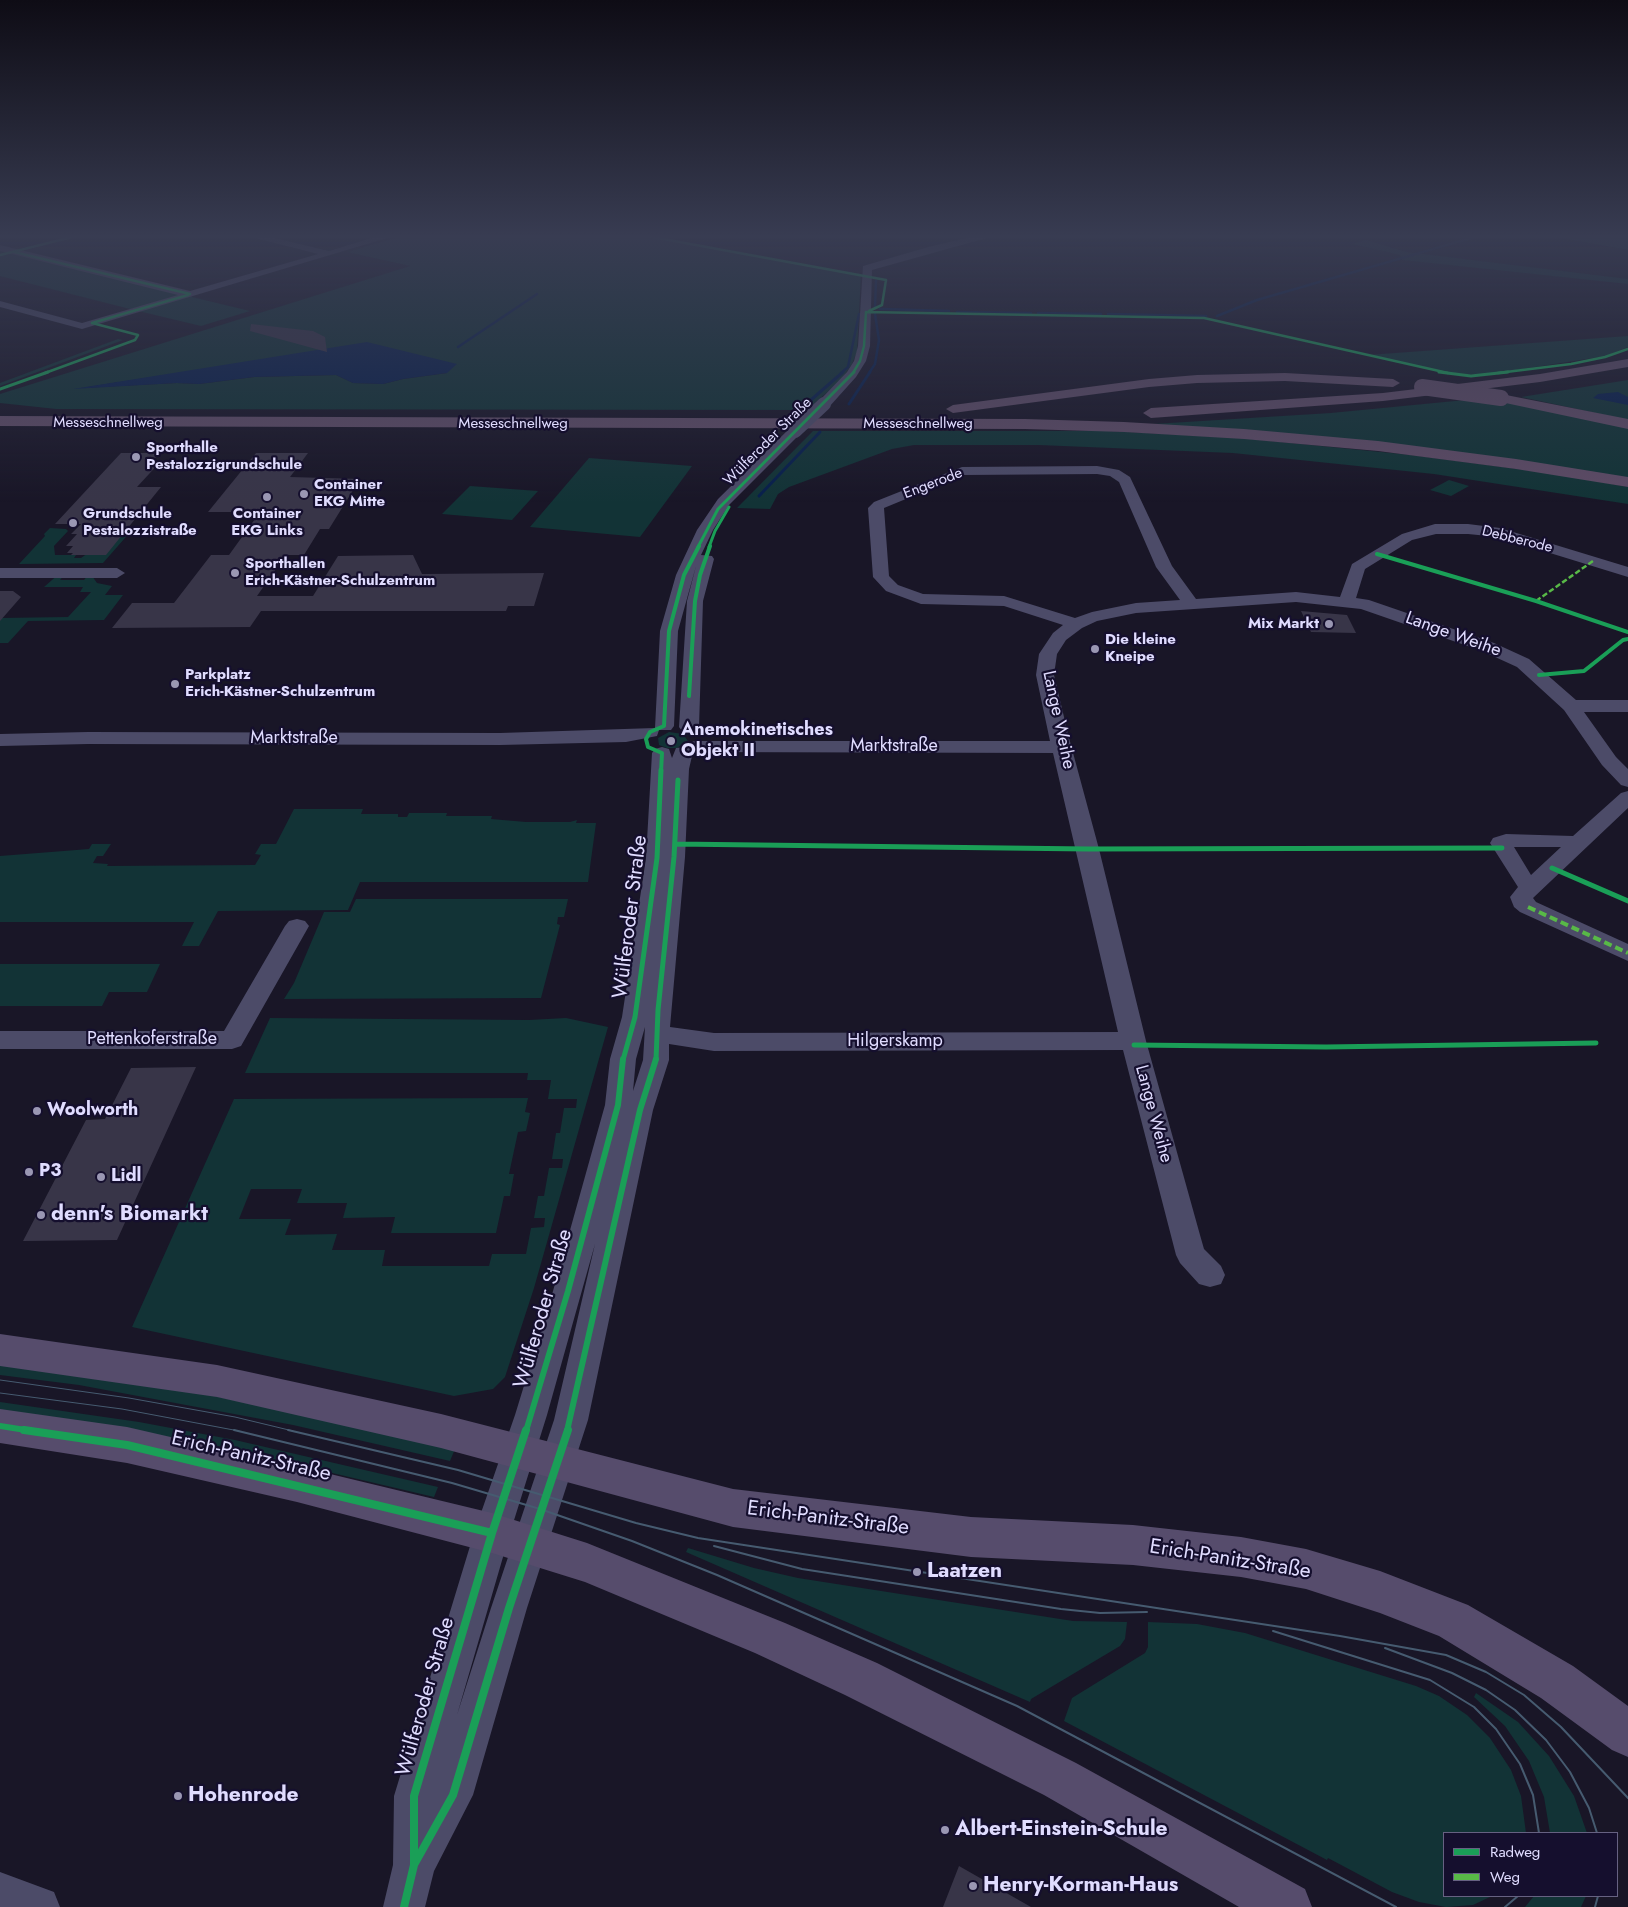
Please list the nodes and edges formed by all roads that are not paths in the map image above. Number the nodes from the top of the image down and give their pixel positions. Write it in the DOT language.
graph roads {
  1 [pos="865,325"];
  2 [pos="1628,363"];
  3 [pos="1628,371"];
  4 [pos="19,406"];
  5 [pos="0,412"];
  6 [pos="102,415"];
  7 [pos="855,417"];
  8 [pos="0,421"];
  9 [pos="1025,424"];
  10 [pos="1628,424"];
  11 [pos="1628,482"];
  12 [pos="1628,572"];
  13 [pos="0,573"];
  14 [pos="117,574"];
  15 [pos="1347,601"];
  16 [pos="1191,603"];
  17 [pos="1076,624"];
  18 [pos="1571,706"];
  19 [pos="1628,706"];
  20 [pos="0,735"];
  21 [pos="88,738"];
  22 [pos="0,740"];
  23 [pos="674,740"];
  24 [pos="1061,742"];
  25 [pos="1628,781"];
  26 [pos="1628,797"];
  27 [pos="1577,844"];
  28 [pos="1534,886"];
  29 [pos="298,926"];
  30 [pos="1628,954"];
  31 [pos="658,1034"];
  32 [pos="0,1040"];
  33 [pos="1133,1041"];
  34 [pos="1210,1275"];
  35 [pos="0,1350"];
  36 [pos="0,1426"];
  37 [pos="537,1458"];
  38 [pos="510,1539"];
  39 [pos="1628,1734"];
  40 [pos="0,1893"];
  41 [pos="39,1907"];
  42 [pos="404,1907"];
  43 [pos="1287,1907"];
  1 -- 23 [label="street, Wülferoder Straße, bridge"];
  2 -- 7 [label="highway"];
  3 -- 9 [label="highway"];
  4 -- 6 [label="highway"];
  5 -- 6 [label="highway, Messeschnellweg"];
  6 -- 7 [label="highway, Messeschnellweg"];
  7 -- 10 [label="highway, bridge"];
  8 -- 9 [label="highway, Messeschnellweg"];
  9 -- 11 [label="highway"];
  12 -- 15 [label="street, Debberode"];
  13 -- 14 [label="street"];
  15 -- 16 [label="street, Lange Weihe"];
  15 -- 18 [label="street, Lange Weihe"];
  16 -- 17 [label="street, Lange Weihe"];
  16 -- 17 [label="street, Engerode"];
  17 -- 24 [label="street, Lange Weihe"];
  18 -- 19 [label="street"];
  18 -- 25 [label="street, Lange Weihe"];
  20 -- 21 [label="street, Marktstraße"];
  21 -- 22 [label="street, Marktstraße"];
  21 -- 23 [label="street, Marktstraße"];
  23 -- 24 [label="street, Marktstraße"];
  23 -- 31 [label="street, Wülferoder Straße"];
  23 -- 37 [label="street, Wülferoder Straße"];
  24 -- 33 [label="street, Lange Weihe"];
  26 -- 27 [label="street"];
  27 -- 28 [label="street"];
  27 -- 28 [label="street"];
  28 -- 30 [label="street"];
  29 -- 32 [label="street, Pettenkoferstraße"];
  31 -- 33 [label="street, Hilgerskamp"];
  31 -- 37 [label="street, Wülferoder Straße"];
  33 -- 34 [label="street, Lange Weihe"];
  35 -- 37 [label="main road, Erich-Panitz-Straße"];
  36 -- 38 [label="main road, Erich-Panitz-Straße"];
  37 -- 38 [label="street, Wülferoder Straße"];
  37 -- 39 [label="main road, Erich-Panitz-Straße"];
  38 -- 42 [label="street, Wülferoder Straße"];
  38 -- 43 [label="main road, Erich-Panitz-Straße"];
  40 -- 41 [label="street"];
}
